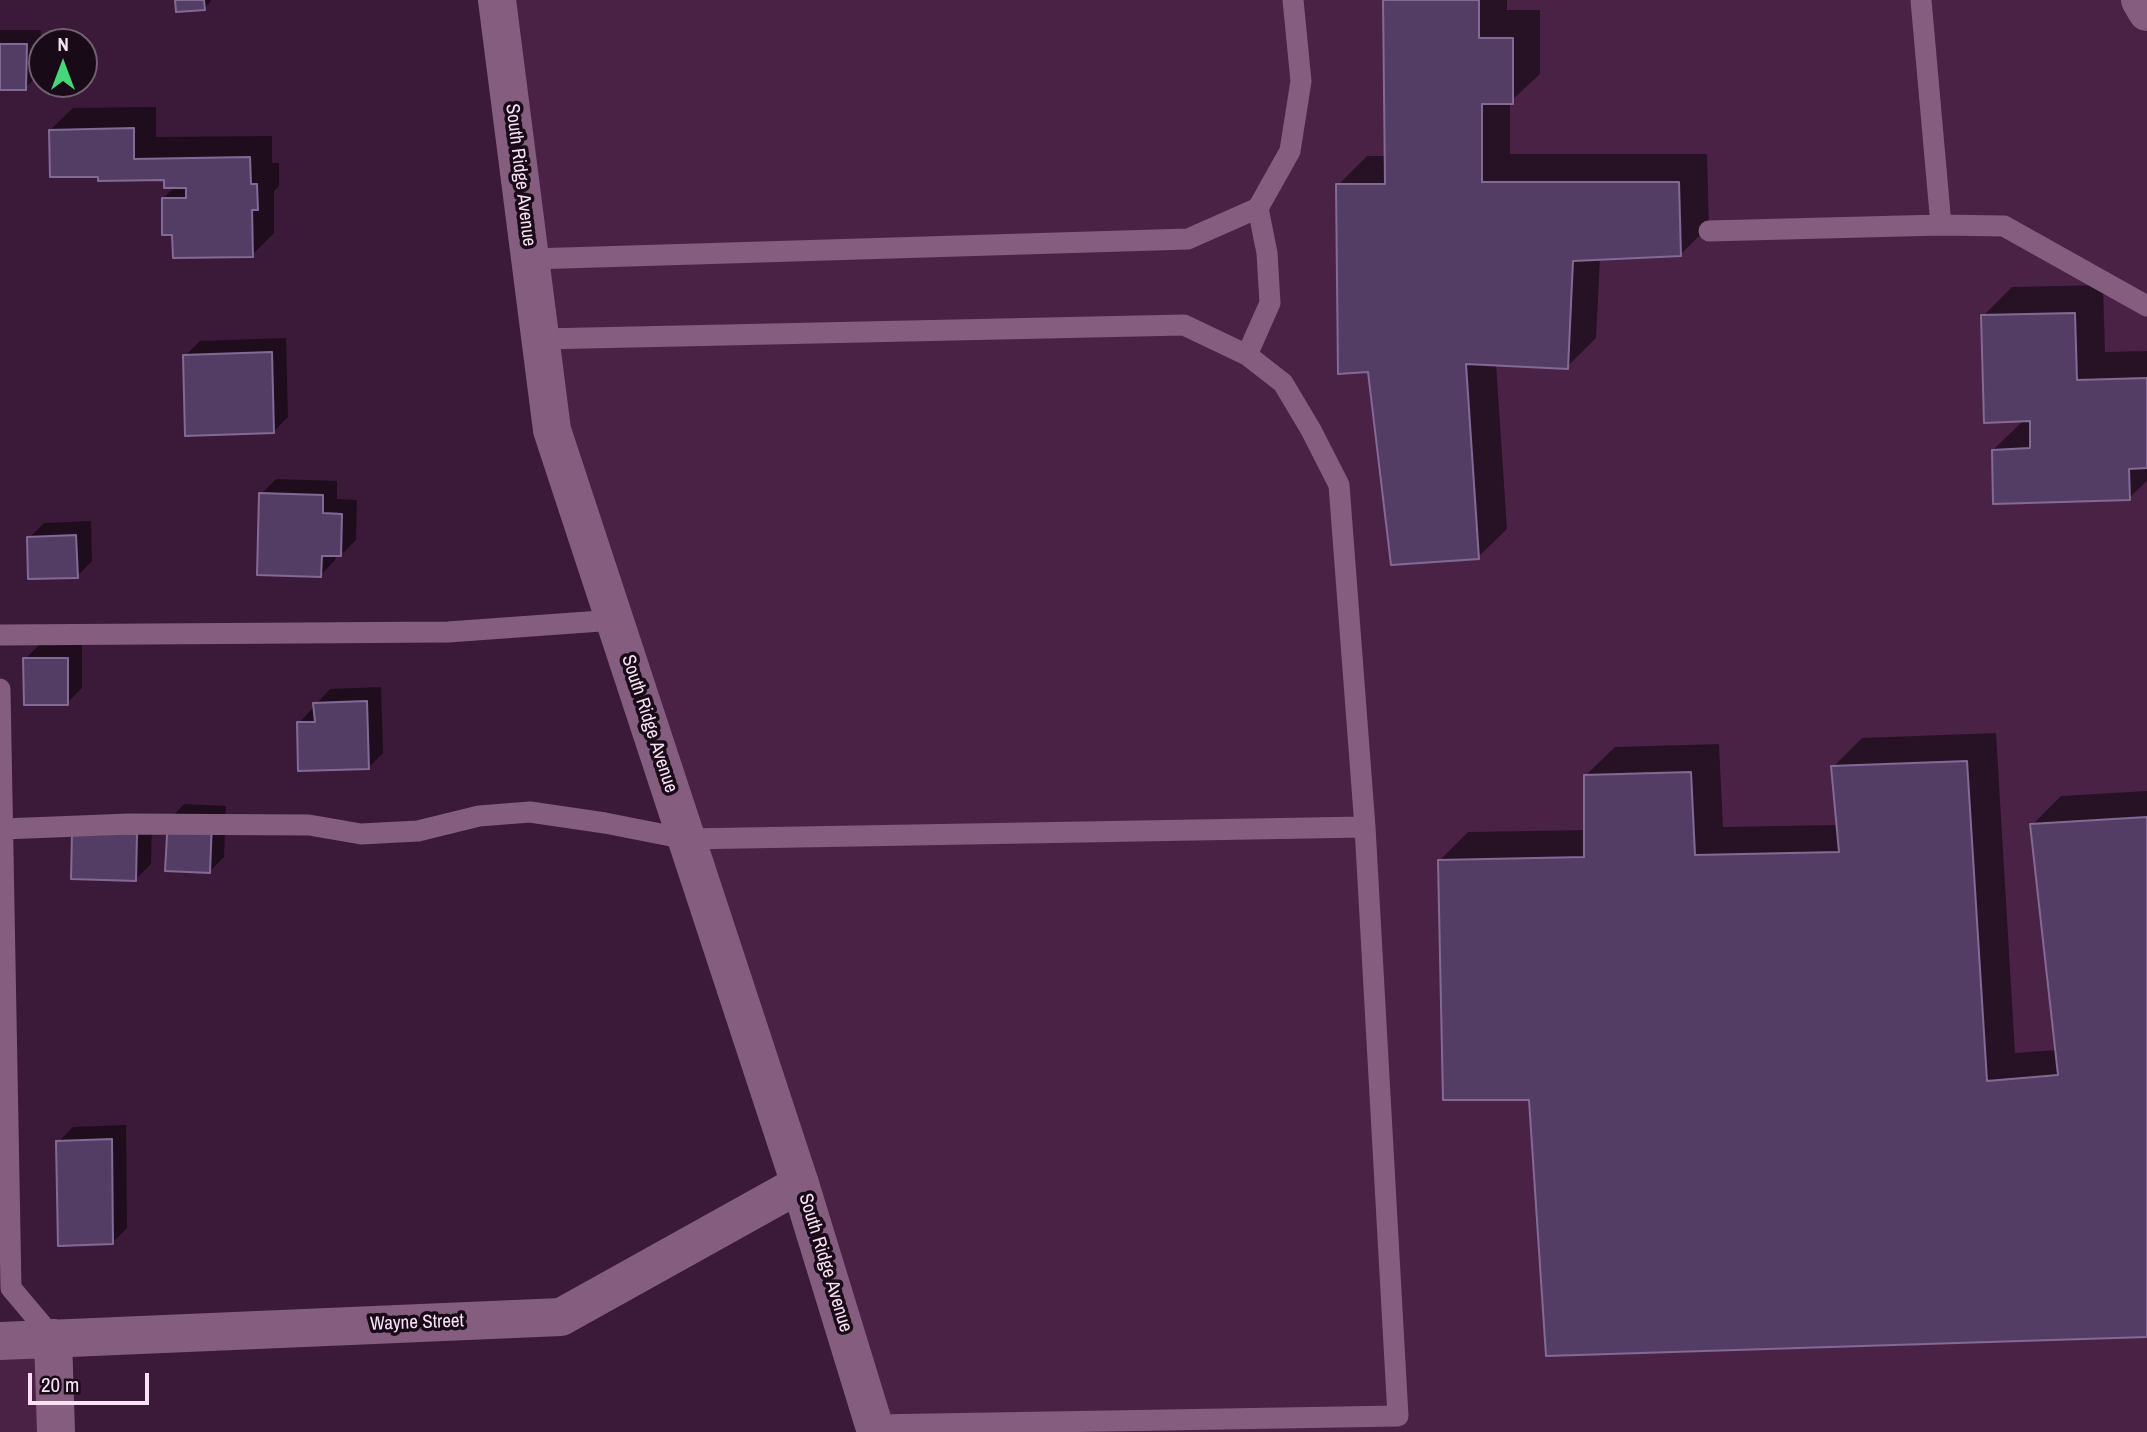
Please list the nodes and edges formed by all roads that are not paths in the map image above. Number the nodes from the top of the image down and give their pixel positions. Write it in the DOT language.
graph roads {
  1 [pos="497,0"];
  2 [pos="1293,0"];
  3 [pos="1921,0"];
  4 [pos="2140,0"];
  5 [pos="2147,12"];
  6 [pos="1258,208"];
  7 [pos="1941,225"];
  8 [pos="1709,231"];
  9 [pos="531,259"];
  10 [pos="2147,306"];
  11 [pos="541,339"];
  12 [pos="1247,355"];
  13 [pos="615,620"];
  14 [pos="0,635"];
  15 [pos="0,689"];
  16 [pos="1365,827"];
  17 [pos="3,829"];
  18 [pos="686,839"];
  19 [pos="800,1184"];
  20 [pos="53,1338"];
  21 [pos="0,1341"];
  22 [pos="1072,1427"];
  23 [pos="875,1429"];
  24 [pos="56,1432"];
  1 -- 9 [label="street, South Ridge Avenue"];
  2 -- 6 [label="lane"];
  3 -- 7 [label="lane"];
  4 -- 5 [label="street"];
  6 -- 9 [label="lane"];
  6 -- 12 [label="lane"];
  7 -- 8 [label="lane"];
  7 -- 10 [label="lane"];
  9 -- 11 [label="street, South Ridge Avenue"];
  11 -- 12 [label="lane"];
  11 -- 13 [label="street, South Ridge Avenue"];
  12 -- 16 [label="lane"];
  13 -- 14 [label="lane"];
  13 -- 18 [label="street, South Ridge Avenue"];
  15 -- 17 [label="lane"];
  16 -- 18 [label="lane"];
  16 -- 22 [label="lane"];
  17 -- 18 [label="lane"];
  17 -- 20 [label="lane"];
  18 -- 19 [label="street, South Ridge Avenue"];
  19 -- 20 [label="street, Wayne Street"];
  19 -- 23 [label="street, South Ridge Avenue"];
  20 -- 21 [label="street, Wayne Street"];
  20 -- 24 [label="street"];
  22 -- 23 [label="lane"];
}
